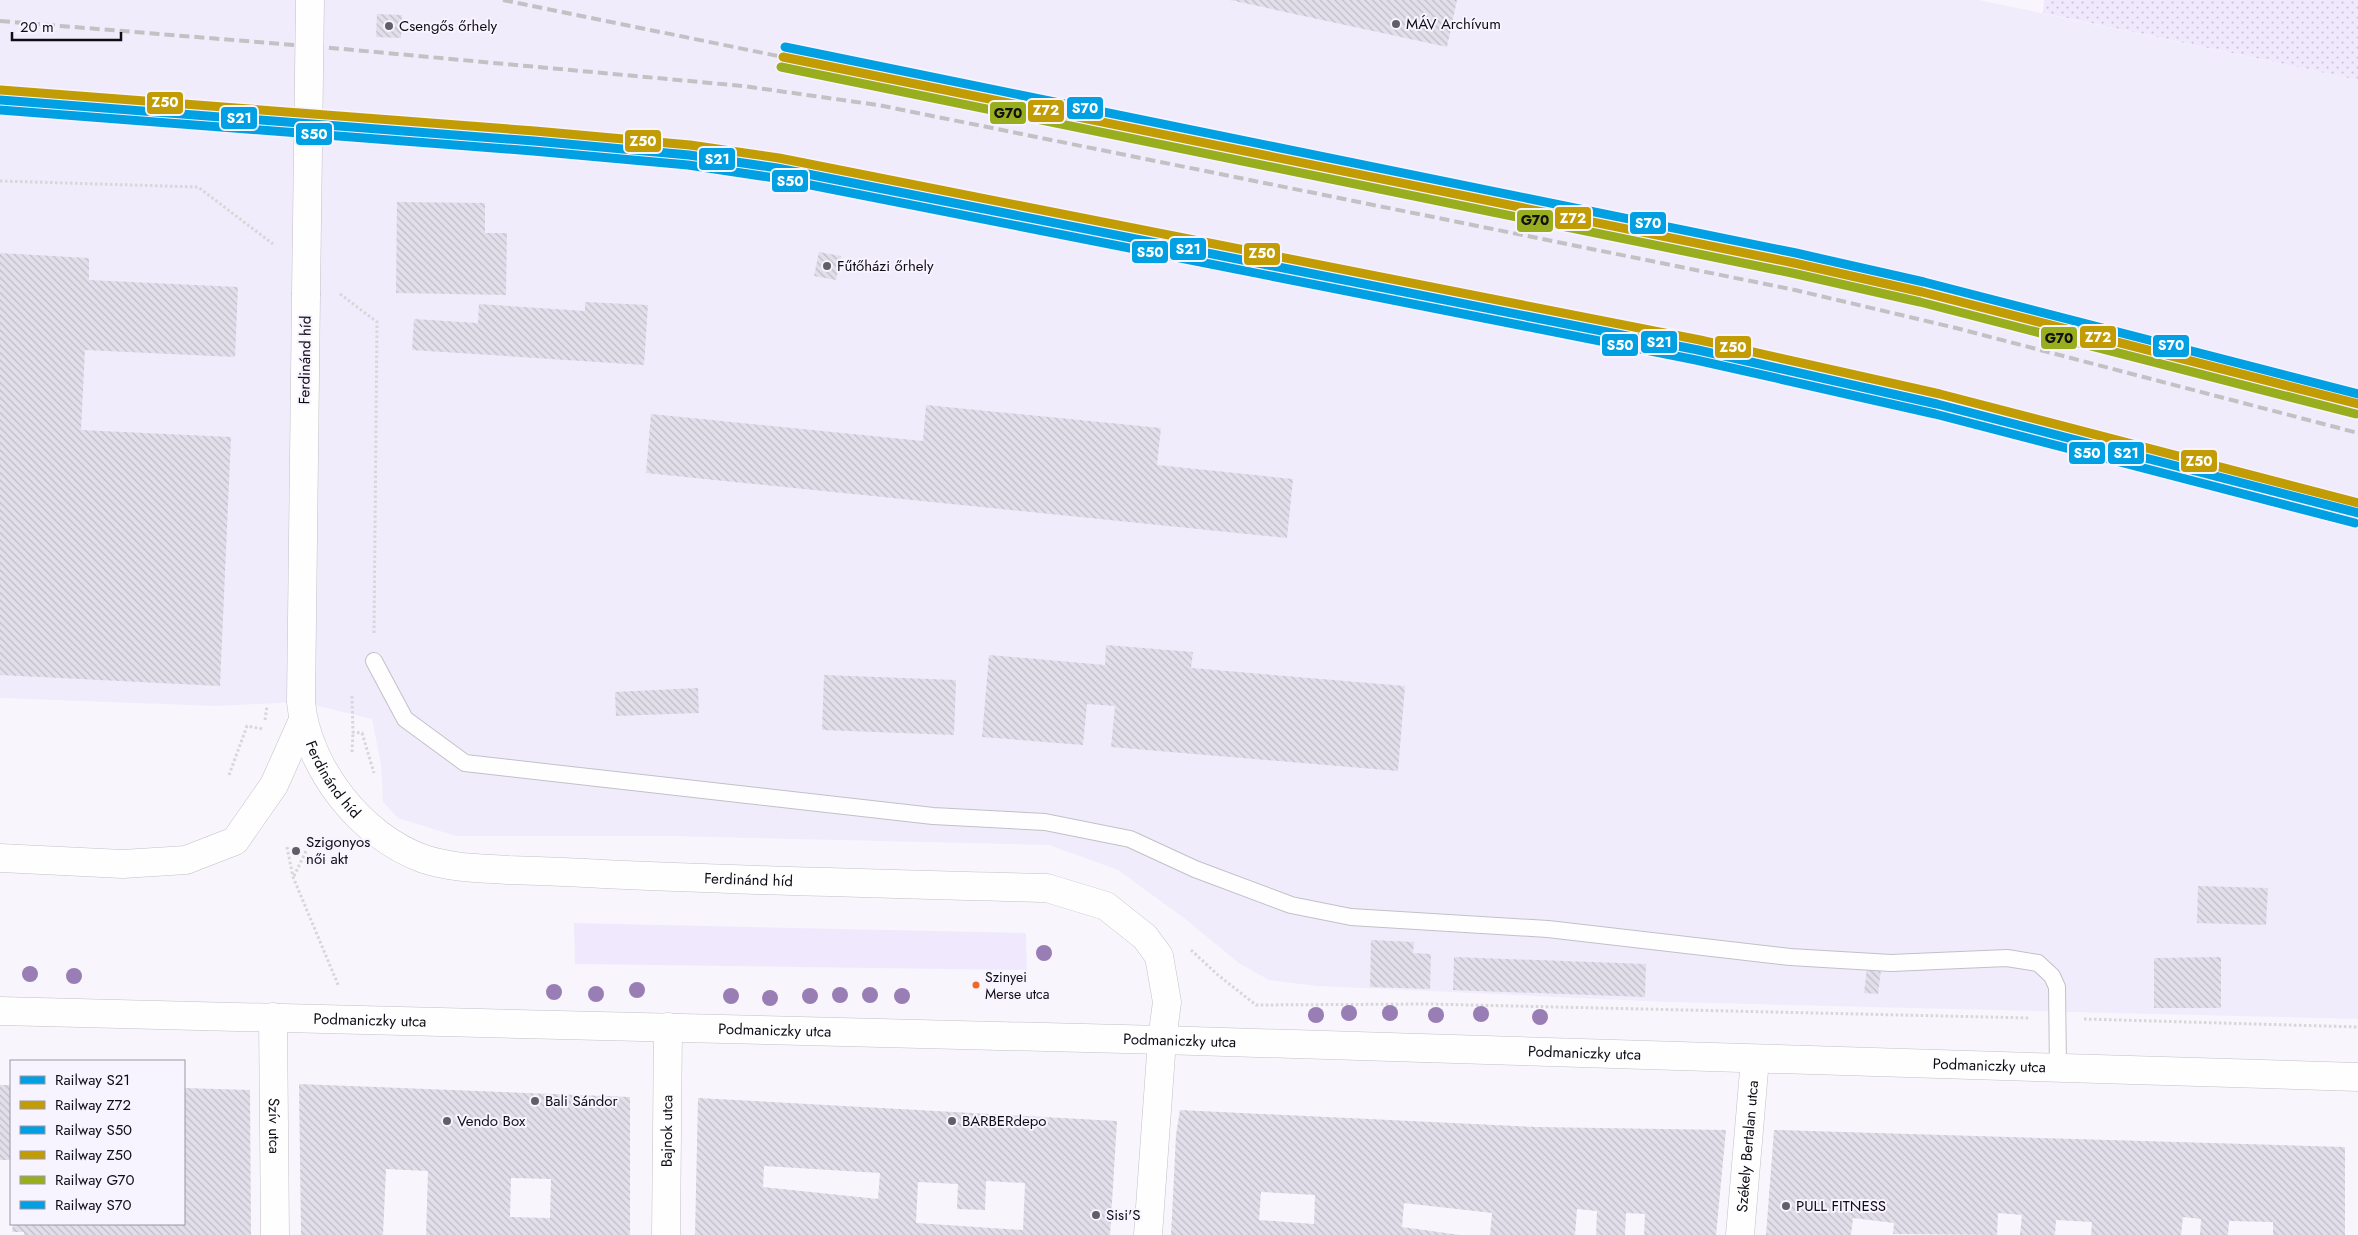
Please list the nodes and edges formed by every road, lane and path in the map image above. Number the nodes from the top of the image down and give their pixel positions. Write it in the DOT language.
graph roads {
  1 [pos="310,0"];
  2 [pos="374,661"];
  3 [pos="352,696"];
  4 [pos="267,704"];
  5 [pos="302,711"];
  6 [pos="263,730"];
  7 [pos="353,732"];
  8 [pos="261,739"];
  9 [pos="352,756"];
  10 [pos="374,774"];
  11 [pos="229,775"];
  12 [pos="288,847"];
  13 [pos="307,849"];
  14 [pos="0,858"];
  15 [pos="294,877"];
  16 [pos="1185,944"];
  17 [pos="0,1011"];
  18 [pos="272,1017"];
  19 [pos="2057,1018"];
  20 [pos="354,1020"];
  21 [pos="668,1027"];
  22 [pos="2358,1028"];
  23 [pos="1162,1040"];
  24 [pos="1755,1058"];
  25 [pos="2058,1068"];
  26 [pos="2358,1077"];
  27 [pos="275,1235"];
  28 [pos="666,1235"];
  29 [pos="1148,1235"];
  30 [pos="1740,1235"];
  1 -- 5 [label="street, Ferdinánd híd, bridge"];
  2 -- 19 [label="lane"];
  3 -- 7 [label="path"];
  4 -- 6 [label="path"];
  5 -- 14 [label="street, Ferdinánd híd"];
  5 -- 23 [label="street, Ferdinánd híd"];
  6 -- 8 [label="path"];
  6 -- 11 [label="path"];
  7 -- 9 [label="path"];
  7 -- 10 [label="path"];
  12 -- 15 [label="path"];
  13 -- 15 [label="path"];
  15 -- 20 [label="path"];
  16 -- 19 [label="path"];
  17 -- 18 [label="street, Podmaniczky utca"];
  18 -- 20 [label="street, Podmaniczky utca"];
  18 -- 27 [label="street, Szív utca"];
  19 -- 22 [label="path"];
  19 -- 25 [label="lane"];
  20 -- 21 [label="street, Podmaniczky utca"];
  21 -- 23 [label="street, Podmaniczky utca"];
  21 -- 28 [label="street, Bajnok utca"];
  23 -- 24 [label="street, Podmaniczky utca"];
  23 -- 29 [label="street"];
  24 -- 25 [label="street, Podmaniczky utca"];
  24 -- 30 [label="street, Székely Bertalan utca"];
  25 -- 26 [label="street, Podmaniczky utca"];
}
